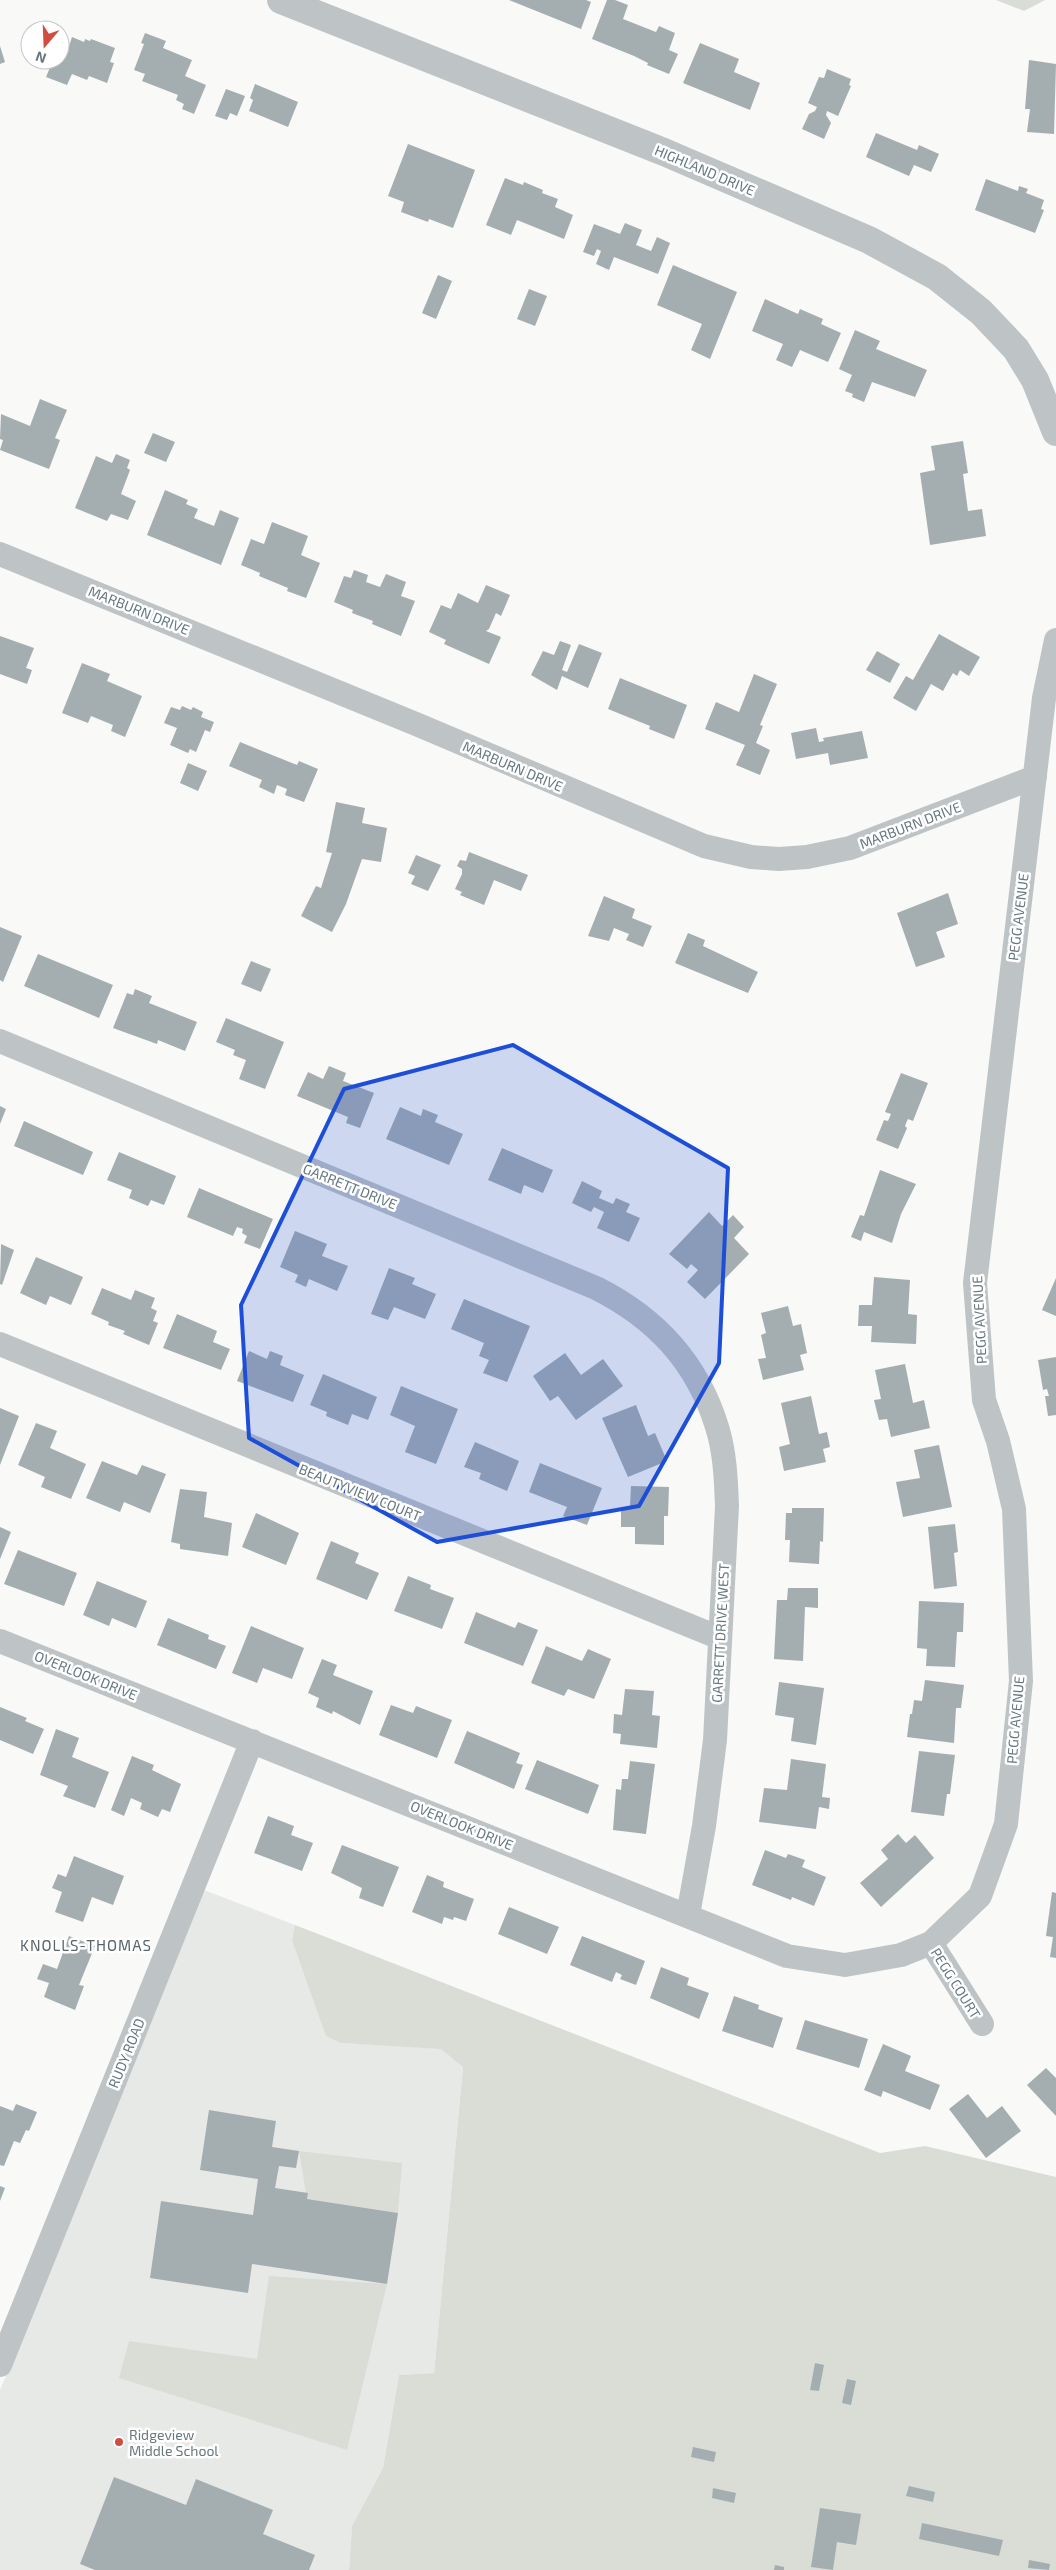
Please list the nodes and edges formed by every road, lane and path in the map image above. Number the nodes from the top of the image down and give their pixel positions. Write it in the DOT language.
graph roads {
  1 [pos="281,0"];
  2 [pos="1053,413"];
  3 [pos="0,554"];
  4 [pos="1056,640"];
  5 [pos="1035,776"];
  6 [pos="0,1040"];
  7 [pos="0,1344"];
  8 [pos="682,1358"];
  9 [pos="720,1638"];
  10 [pos="0,1640"];
  11 [pos="252,1741"];
  12 [pos="688,1915"];
  13 [pos="931,1943"];
  14 [pos="982,2024"];
  15 [pos="0,2365"];
  1 -- 2 [label="street, HIGHLAND DRIVE"];
  3 -- 5 [label="street, MARBURN DRIVE"];
  4 -- 5 [label="street, PEGG AVENUE"];
  5 -- 13 [label="street, PEGG AVENUE"];
  6 -- 8 [label="street, GARRETT DRIVE"];
  7 -- 9 [label="street, BEAUTYVIEW COURT"];
  8 -- 9 [label="street, GARRETT DRIVE WEST"];
  9 -- 12 [label="street, GARRETT DRIVE WEST"];
  10 -- 11 [label="street, OVERLOOK DRIVE"];
  11 -- 12 [label="street, OVERLOOK DRIVE"];
  11 -- 15 [label="street, RUDY ROAD"];
  12 -- 13 [label="street, OVERLOOK DRIVE"];
  13 -- 14 [label="street, PEGG COURT"];
}
